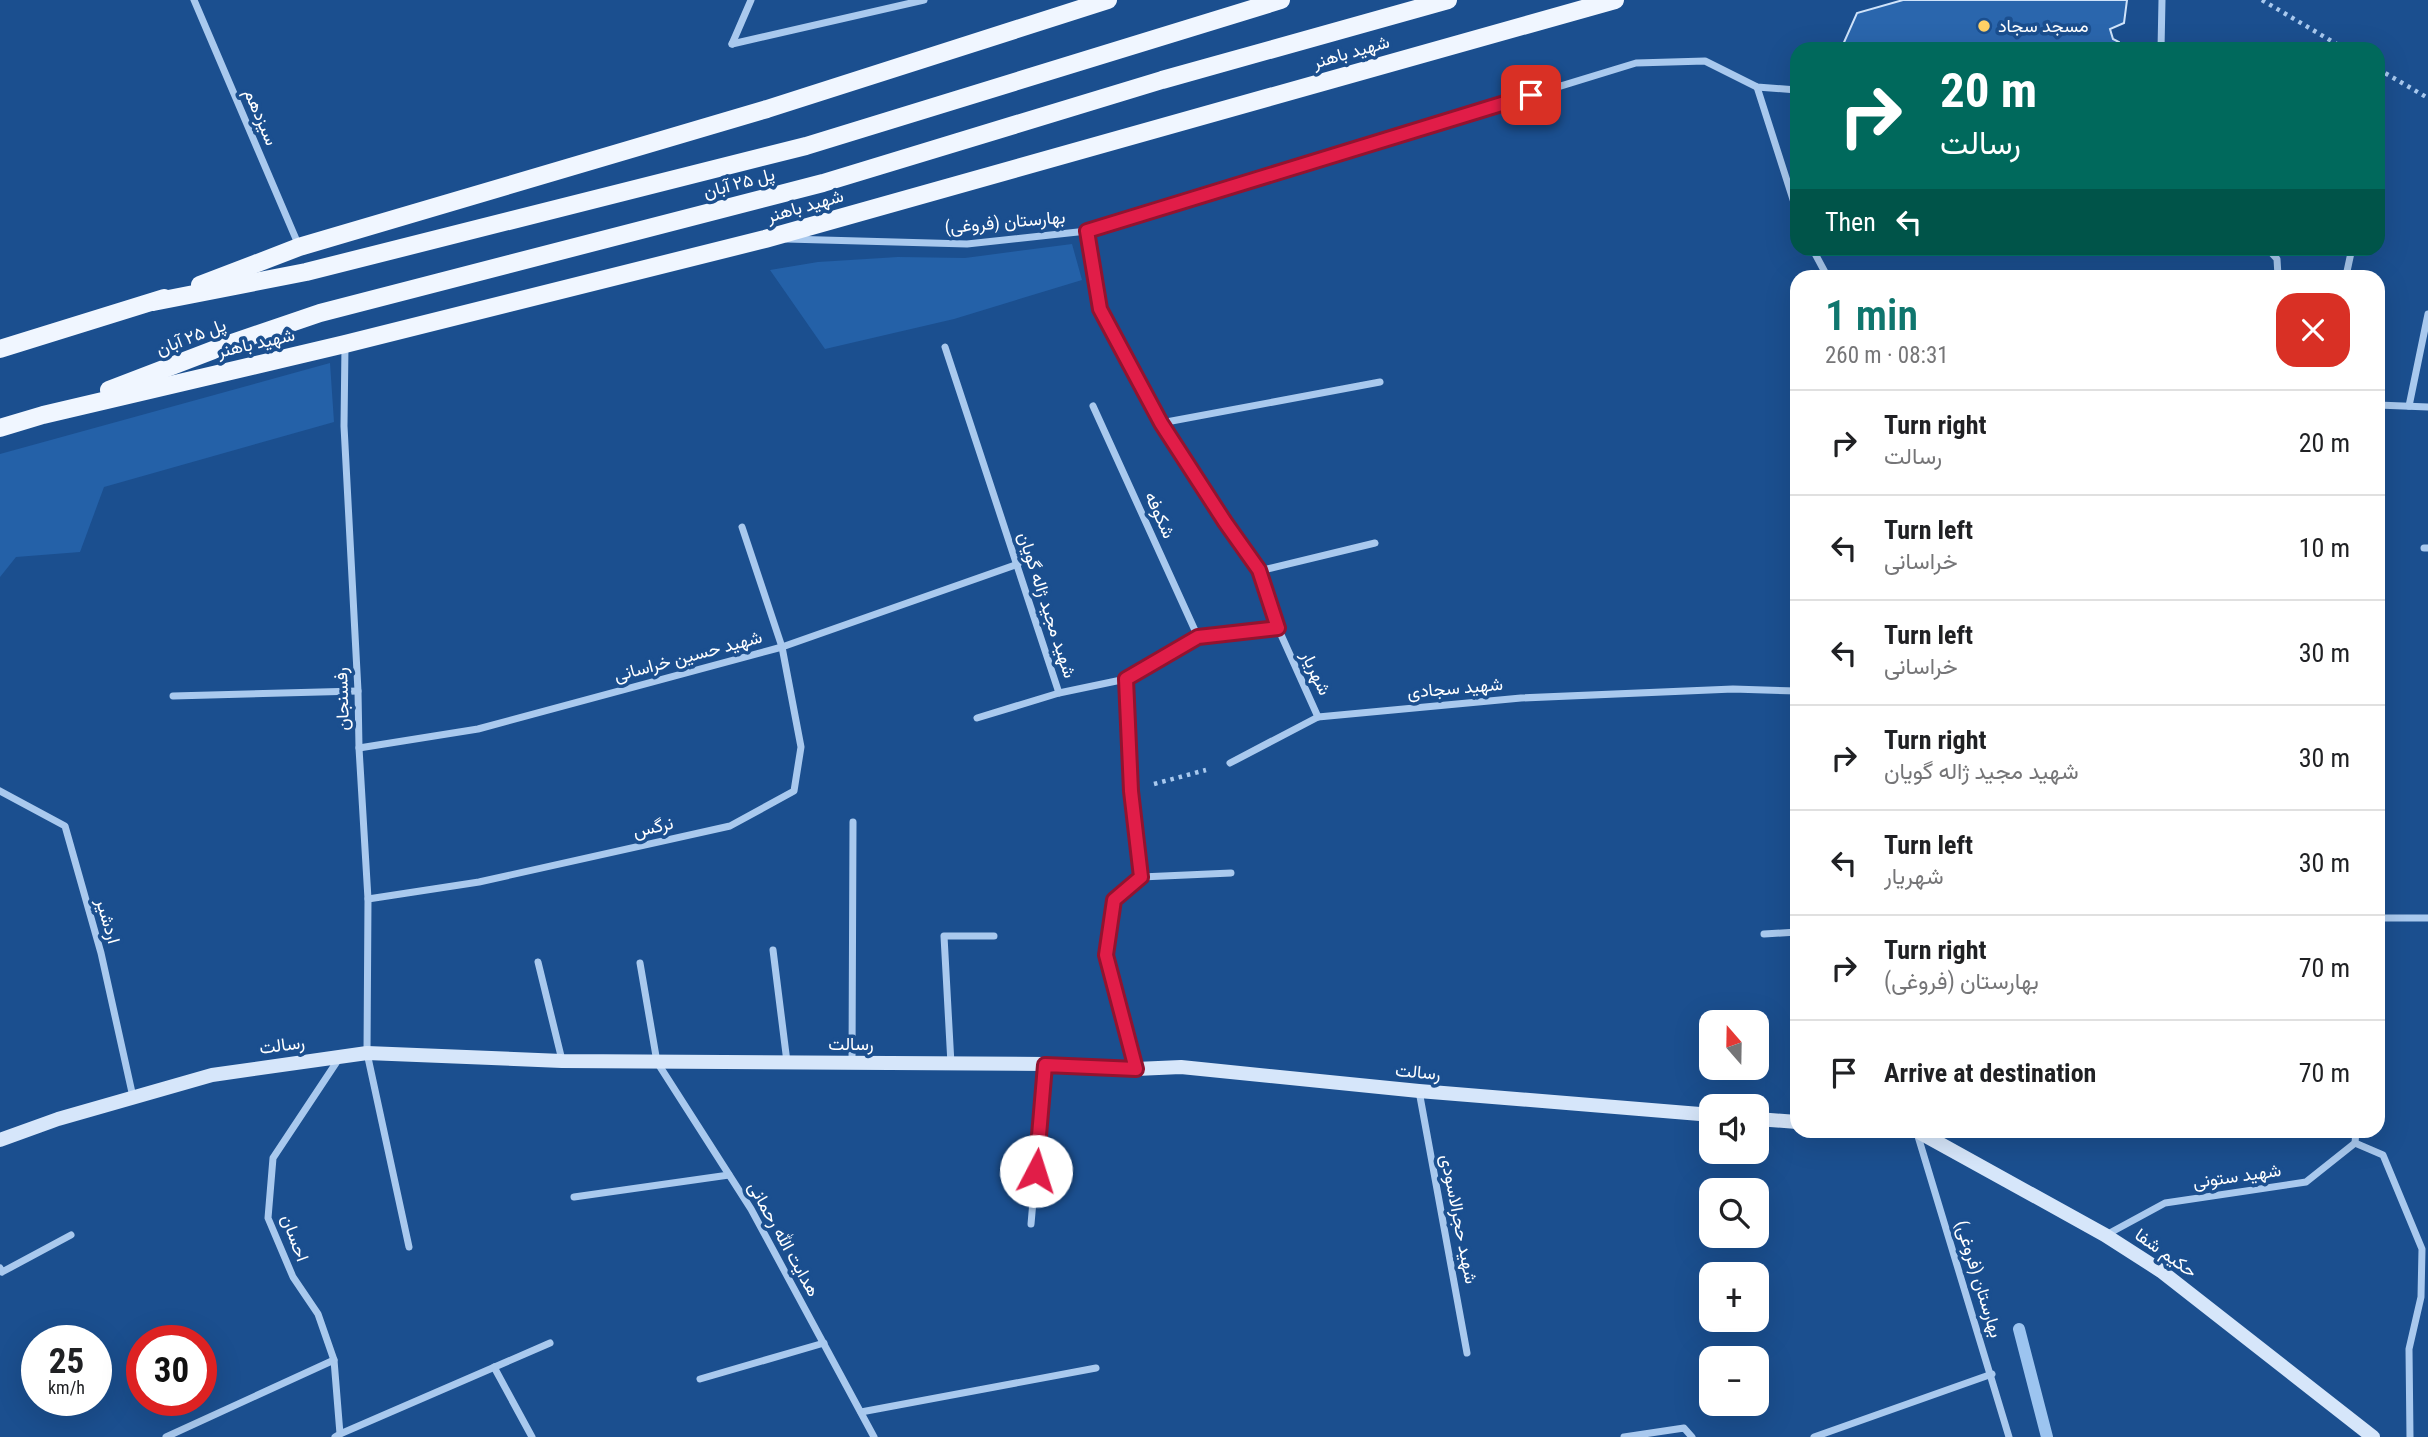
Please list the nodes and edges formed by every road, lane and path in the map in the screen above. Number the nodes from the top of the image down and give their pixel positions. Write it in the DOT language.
graph roads {
  1 [pos="194,0"];
  2 [pos="751,0"];
  3 [pos="924,0"];
  4 [pos="1108,0"];
  5 [pos="1281,0"];
  6 [pos="1448,0"];
  7 [pos="1615,0"];
  8 [pos="2162,0"];
  9 [pos="2262,0"];
  10 [pos="2161,42"];
  11 [pos="2333,42"];
  12 [pos="2385,73"];
  13 [pos="1757,87"];
  14 [pos="1790,89"];
  15 [pos="2428,98"];
  16 [pos="1790,190"];
  17 [pos="1087,231"];
  18 [pos="765,239"];
  19 [pos="299,247"];
  20 [pos="153,302"];
  21 [pos="2428,314"];
  22 [pos="345,344"];
  23 [pos="945,347"];
  24 [pos="0,349"];
  25 [pos="1380,382"];
  26 [pos="1093,405"];
  27 [pos="2385,405"];
  28 [pos="2409,405"];
  29 [pos="2428,407"];
  30 [pos="43,415"];
  31 [pos="1161,423"];
  32 [pos="0,428"];
  33 [pos="742,527"];
  34 [pos="1375,543"];
  35 [pos="1018,564"];
  36 [pos="1259,570"];
  37 [pos="1278,628"];
  38 [pos="1198,637"];
  39 [pos="782,647"];
  40 [pos="1126,679"];
  41 [pos="358,691"];
  42 [pos="1790,691"];
  43 [pos="1059,693"];
  44 [pos="173,695"];
  45 [pos="1318,716"];
  46 [pos="977,718"];
  47 [pos="359,748"];
  48 [pos="1230,763"];
  49 [pos="0,791"];
  50 [pos="1131,791"];
  51 [pos="853,822"];
  52 [pos="1231,873"];
  53 [pos="1141,877"];
  54 [pos="368,899"];
  55 [pos="2385,918"];
  56 [pos="2428,918"];
  57 [pos="1790,932"];
  58 [pos="1764,934"];
  59 [pos="994,936"];
  60 [pos="773,950"];
  61 [pos="538,962"];
  62 [pos="640,962"];
  63 [pos="367,1053"];
  64 [pos="340,1056"];
  65 [pos="562,1061"];
  66 [pos="657,1062"];
  67 [pos="788,1063"];
  68 [pos="852,1063"];
  69 [pos="951,1064"];
  70 [pos="1045,1065"];
  71 [pos="1136,1069"];
  72 [pos="1419,1091"];
  73 [pos="133,1097"];
  74 [pos="1699,1114"];
  75 [pos="1769,1120"];
  76 [pos="1790,1121"];
  77 [pos="1919,1138"];
  78 [pos="1930,1138"];
  79 [pos="2356,1138"];
  80 [pos="0,1140"];
  81 [pos="2356,1143"];
  82 [pos="729,1175"];
  83 [pos="574,1198"];
  84 [pos="1031,1224"];
  85 [pos="71,1235"];
  86 [pos="2105,1235"];
  87 [pos="409,1247"];
  88 [pos="0,1268"];
  89 [pos="550,1343"];
  90 [pos="824,1343"];
  91 [pos="1467,1353"];
  92 [pos="334,1360"];
  93 [pos="494,1367"];
  94 [pos="1096,1368"];
  95 [pos="1992,1374"];
  96 [pos="700,1380"];
  97 [pos="861,1412"];
  98 [pos="337,1435"];
  99 [pos="166,1437"];
  100 [pos="532,1437"];
  101 [pos="874,1437"];
  102 [pos="1624,1437"];
  103 [pos="1692,1437"];
  104 [pos="1814,1437"];
  105 [pos="2009,1437"];
  106 [pos="2373,1437"];
  107 [pos="2410,1437"];
  1 -- 19 [label="street, سیزدهم"];
  2 -- 3 [label="street"];
  4 -- 19 [label="main road"];
  5 -- 20 [label="main road, پل ۲۵ آبان"];
  6 -- 30 [label="main road, پل ۲۵ آبان"];
  7 -- 18 [label="main road, شهید باهنر"];
  8 -- 10 [label="street"];
  9 -- 11 [label="path"];
  12 -- 15 [label="path"];
  13 -- 14 [label="street"];
  13 -- 16 [label="street"];
  13 -- 17 [label="street, بهارستان (فروغی)"];
  17 -- 18 [label="street, بهارستان (فروغی)"];
  17 -- 31 [label="street, شهریار"];
  18 -- 22 [label="main road, شهید باهنر"];
  19 -- 20 [label="main road"];
  20 -- 24 [label="main road"];
  21 -- 28 [label="street"];
  22 -- 30 [label="main road, شهید باهنر"];
  22 -- 41 [label="street, رفسنجان"];
  23 -- 35 [label="street, شهید مجید ژاله گویان"];
  25 -- 31 [label="street"];
  26 -- 38 [label="street, شکوفه"];
  27 -- 28 [label="street"];
  28 -- 29 [label="street"];
  30 -- 32 [label="main road, شهید باهنر"];
  31 -- 36 [label="street, شهریار"];
  33 -- 39 [label="street"];
  34 -- 36 [label="street"];
  35 -- 39 [label="street, شهید حسین خراسانی"];
  35 -- 43 [label="street, شهید مجید ژاله گویان"];
  36 -- 37 [label="street, شهریار"];
  37 -- 38 [label="street, شهید مجید ژاله گویان"];
  37 -- 45 [label="street, شهریار"];
  38 -- 40 [label="street, شهید مجید ژاله گویان"];
  39 -- 47 [label="street, شهید حسین خراسانی"];
  39 -- 54 [label="street, نرگس"];
  40 -- 43 [label="street, شهید مجید ژاله گویان"];
  40 -- 50 [label="street"];
  41 -- 44 [label="street"];
  41 -- 47 [label="street, رفسنجان"];
  42 -- 45 [label="street, شهید سجادی"];
  43 -- 46 [label="street"];
  45 -- 48 [label="street, شهید سجادی"];
  47 -- 54 [label="street, رفسنجان"];
  48 -- 50 [label="path"];
  49 -- 73 [label="street, اردشیر"];
  50 -- 53 [label="street"];
  51 -- 68 [label="street"];
  52 -- 53 [label="street"];
  53 -- 71 [label="street"];
  54 -- 63 [label="street, رفسنجان"];
  55 -- 56 [label="street"];
  57 -- 58 [label="street"];
  59 -- 69 [label="street"];
  60 -- 67 [label="street"];
  61 -- 65 [label="street"];
  62 -- 66 [label="street"];
  63 -- 64 [label="street, رسالت"];
  63 -- 65 [label="street, رسالت"];
  63 -- 87 [label="street, رفسنجان"];
  64 -- 73 [label="street, رسالت"];
  64 -- 92 [label="street, احسان"];
  65 -- 66 [label="street, رسالت"];
  66 -- 67 [label="street, رسالت"];
  66 -- 82 [label="street, هدایت الله رحمانی"];
  67 -- 68 [label="street, رسالت"];
  68 -- 69 [label="street, رسالت"];
  69 -- 70 [label="street, رسالت"];
  70 -- 71 [label="street, رسالت"];
  70 -- 84 [label="street"];
  71 -- 72 [label="street, رسالت"];
  72 -- 74 [label="street, رسالت"];
  72 -- 91 [label="street, شهید حجرالاسودی"];
  73 -- 80 [label="street, رسالت"];
  75 -- 76 [label="street"];
  77 -- 95 [label="street, بهارستان (فروغی)"];
  78 -- 86 [label="street, حکیم شفا"];
  79 -- 81 [label="street"];
  81 -- 86 [label="street, شهید ستونی"];
  81 -- 107 [label="street"];
  82 -- 83 [label="street"];
  82 -- 90 [label="street, هدایت الله رحمانی"];
  85 -- 88 [label="street"];
  86 -- 106 [label="street, حکیم شفا"];
  89 -- 93 [label="street"];
  90 -- 96 [label="street"];
  90 -- 97 [label="street, هدایت الله رحمانی"];
  92 -- 98 [label="street, احسان"];
  92 -- 99 [label="street"];
  93 -- 98 [label="street"];
  93 -- 100 [label="street"];
  94 -- 97 [label="street"];
  95 -- 104 [label="street"];
  95 -- 105 [label="street, بهارستان (فروغی)"];
  97 -- 101 [label="street, هدایت الله رحمانی"];
  102 -- 103 [label="street"];
}
